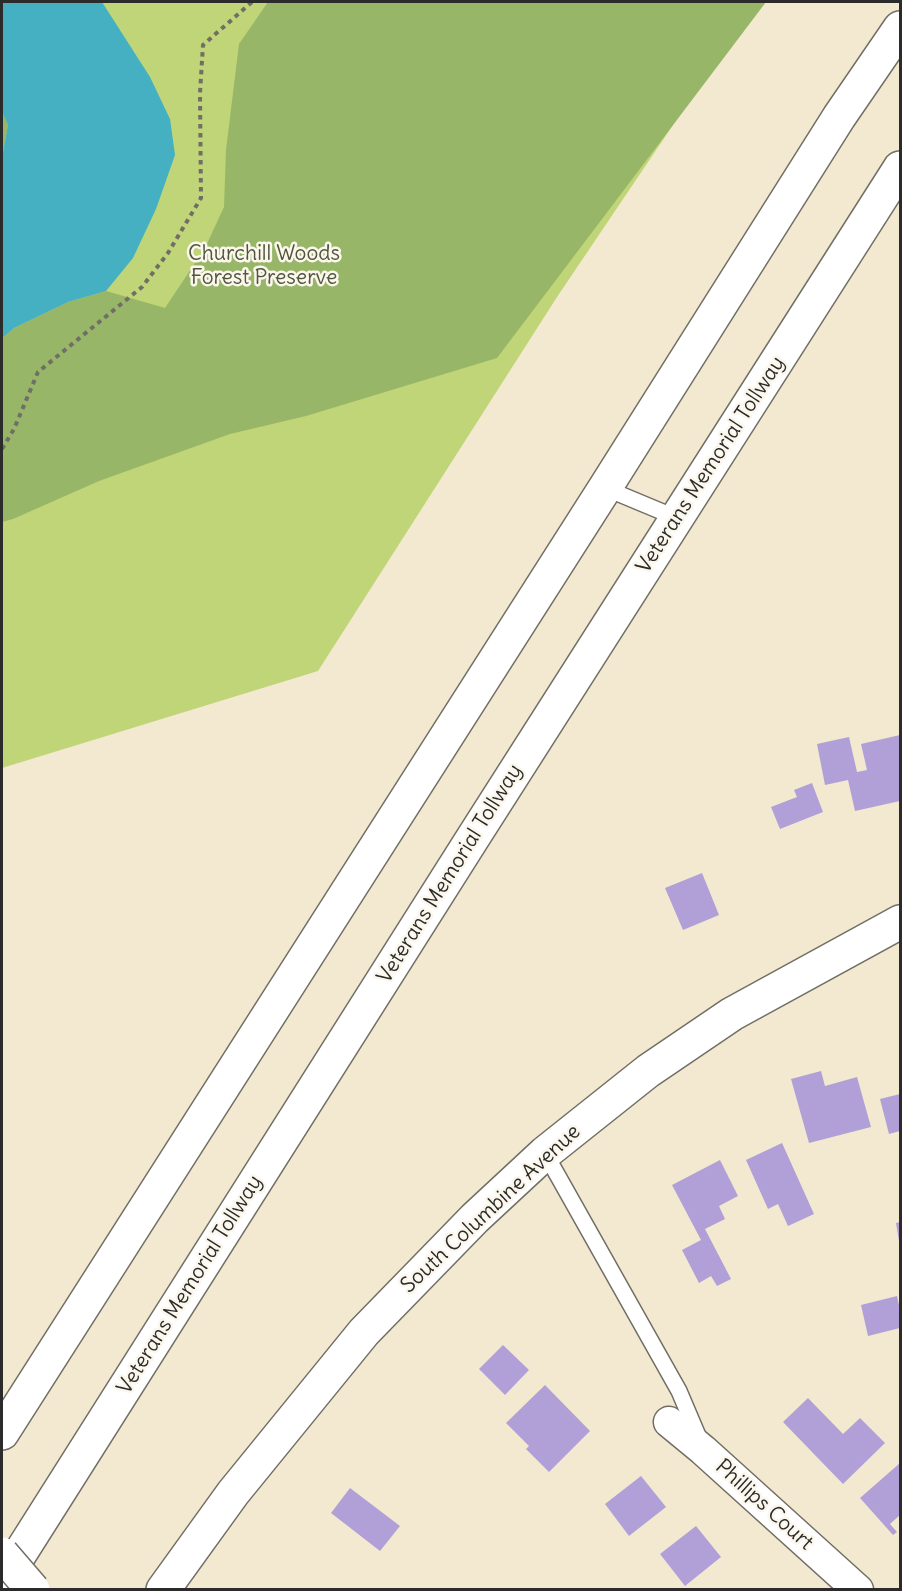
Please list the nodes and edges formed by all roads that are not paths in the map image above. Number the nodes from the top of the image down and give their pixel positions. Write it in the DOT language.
graph roads {
  1 [pos="900,28"];
  2 [pos="900,168"];
  3 [pos="605,488"];
  4 [pos="677,518"];
  5 [pos="900,922"];
  6 [pos="545,1153"];
  7 [pos="669,1422"];
  8 [pos="2,1433"];
  9 [pos="703,1450"];
  10 [pos="2,1554"];
  11 [pos="2,1582"];
  12 [pos="33,1590"];
  13 [pos="164,1590"];
  14 [pos="858,1590"];
  1 -- 3 [label="main road"];
  2 -- 4 [label="main road, Veterans Memorial Tollway"];
  3 -- 4 [label="lane"];
  3 -- 8 [label="main road"];
  4 -- 11 [label="main road, Veterans Memorial Tollway"];
  5 -- 6 [label="main road, South Columbine Avenue"];
  6 -- 9 [label="lane"];
  6 -- 13 [label="main road, South Columbine Avenue"];
  7 -- 9 [label="street, Phillips Court"];
  9 -- 14 [label="street, Phillips Court"];
  10 -- 12 [label="main road, bridge"];
}
